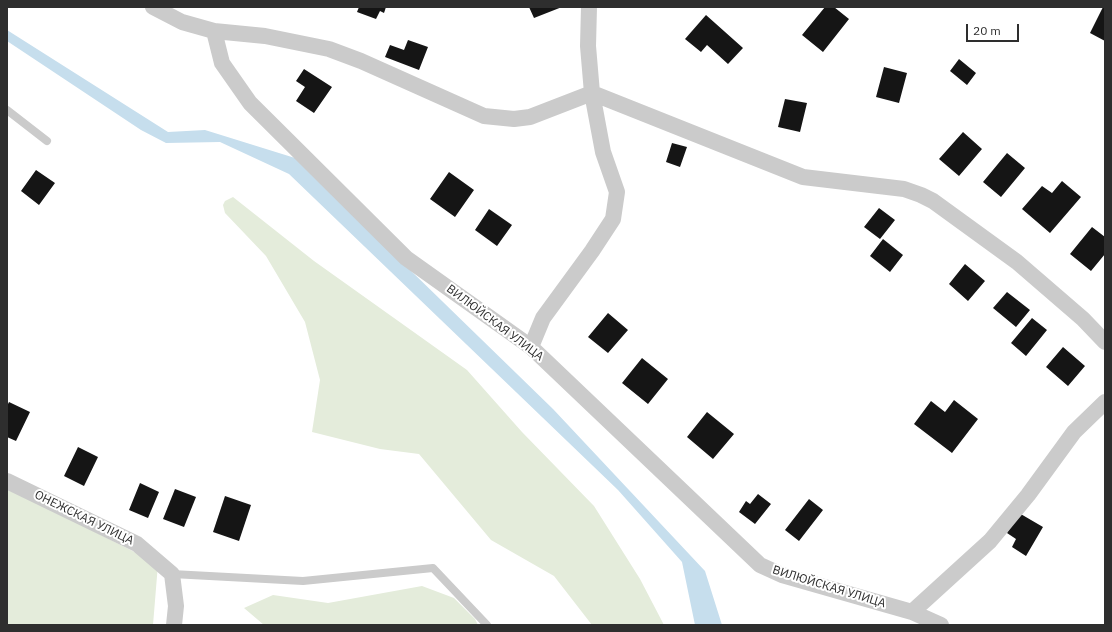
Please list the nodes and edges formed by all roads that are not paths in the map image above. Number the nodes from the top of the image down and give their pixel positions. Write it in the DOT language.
graph roads {
  1 [pos="153,7"];
  2 [pos="589,7"];
  3 [pos="214,31"];
  4 [pos="592,94"];
  5 [pos="7,110"];
  6 [pos="47,141"];
  7 [pos="1105,342"];
  8 [pos="531,348"];
  9 [pos="1105,402"];
  10 [pos="7,481"];
  11 [pos="172,574"];
  12 [pos="912,612"];
  13 [pos="174,625"];
  14 [pos="487,625"];
  15 [pos="941,625"];
  1 -- 3 [label="street"];
  2 -- 4 [label="street"];
  3 -- 4 [label="street"];
  3 -- 8 [label="street, ВИЛЮЙСКАЯ УЛИЦА"];
  4 -- 7 [label="street"];
  4 -- 8 [label="street"];
  5 -- 6 [label="lane"];
  8 -- 12 [label="street, ВИЛЮЙСКАЯ УЛИЦА"];
  9 -- 12 [label="street"];
  10 -- 11 [label="street, ОНЕЖСКАЯ УЛИЦА"];
  11 -- 13 [label="street"];
  11 -- 14 [label="lane"];
  12 -- 15 [label="street, ВИЛЮЙСКАЯ УЛИЦА"];
}
